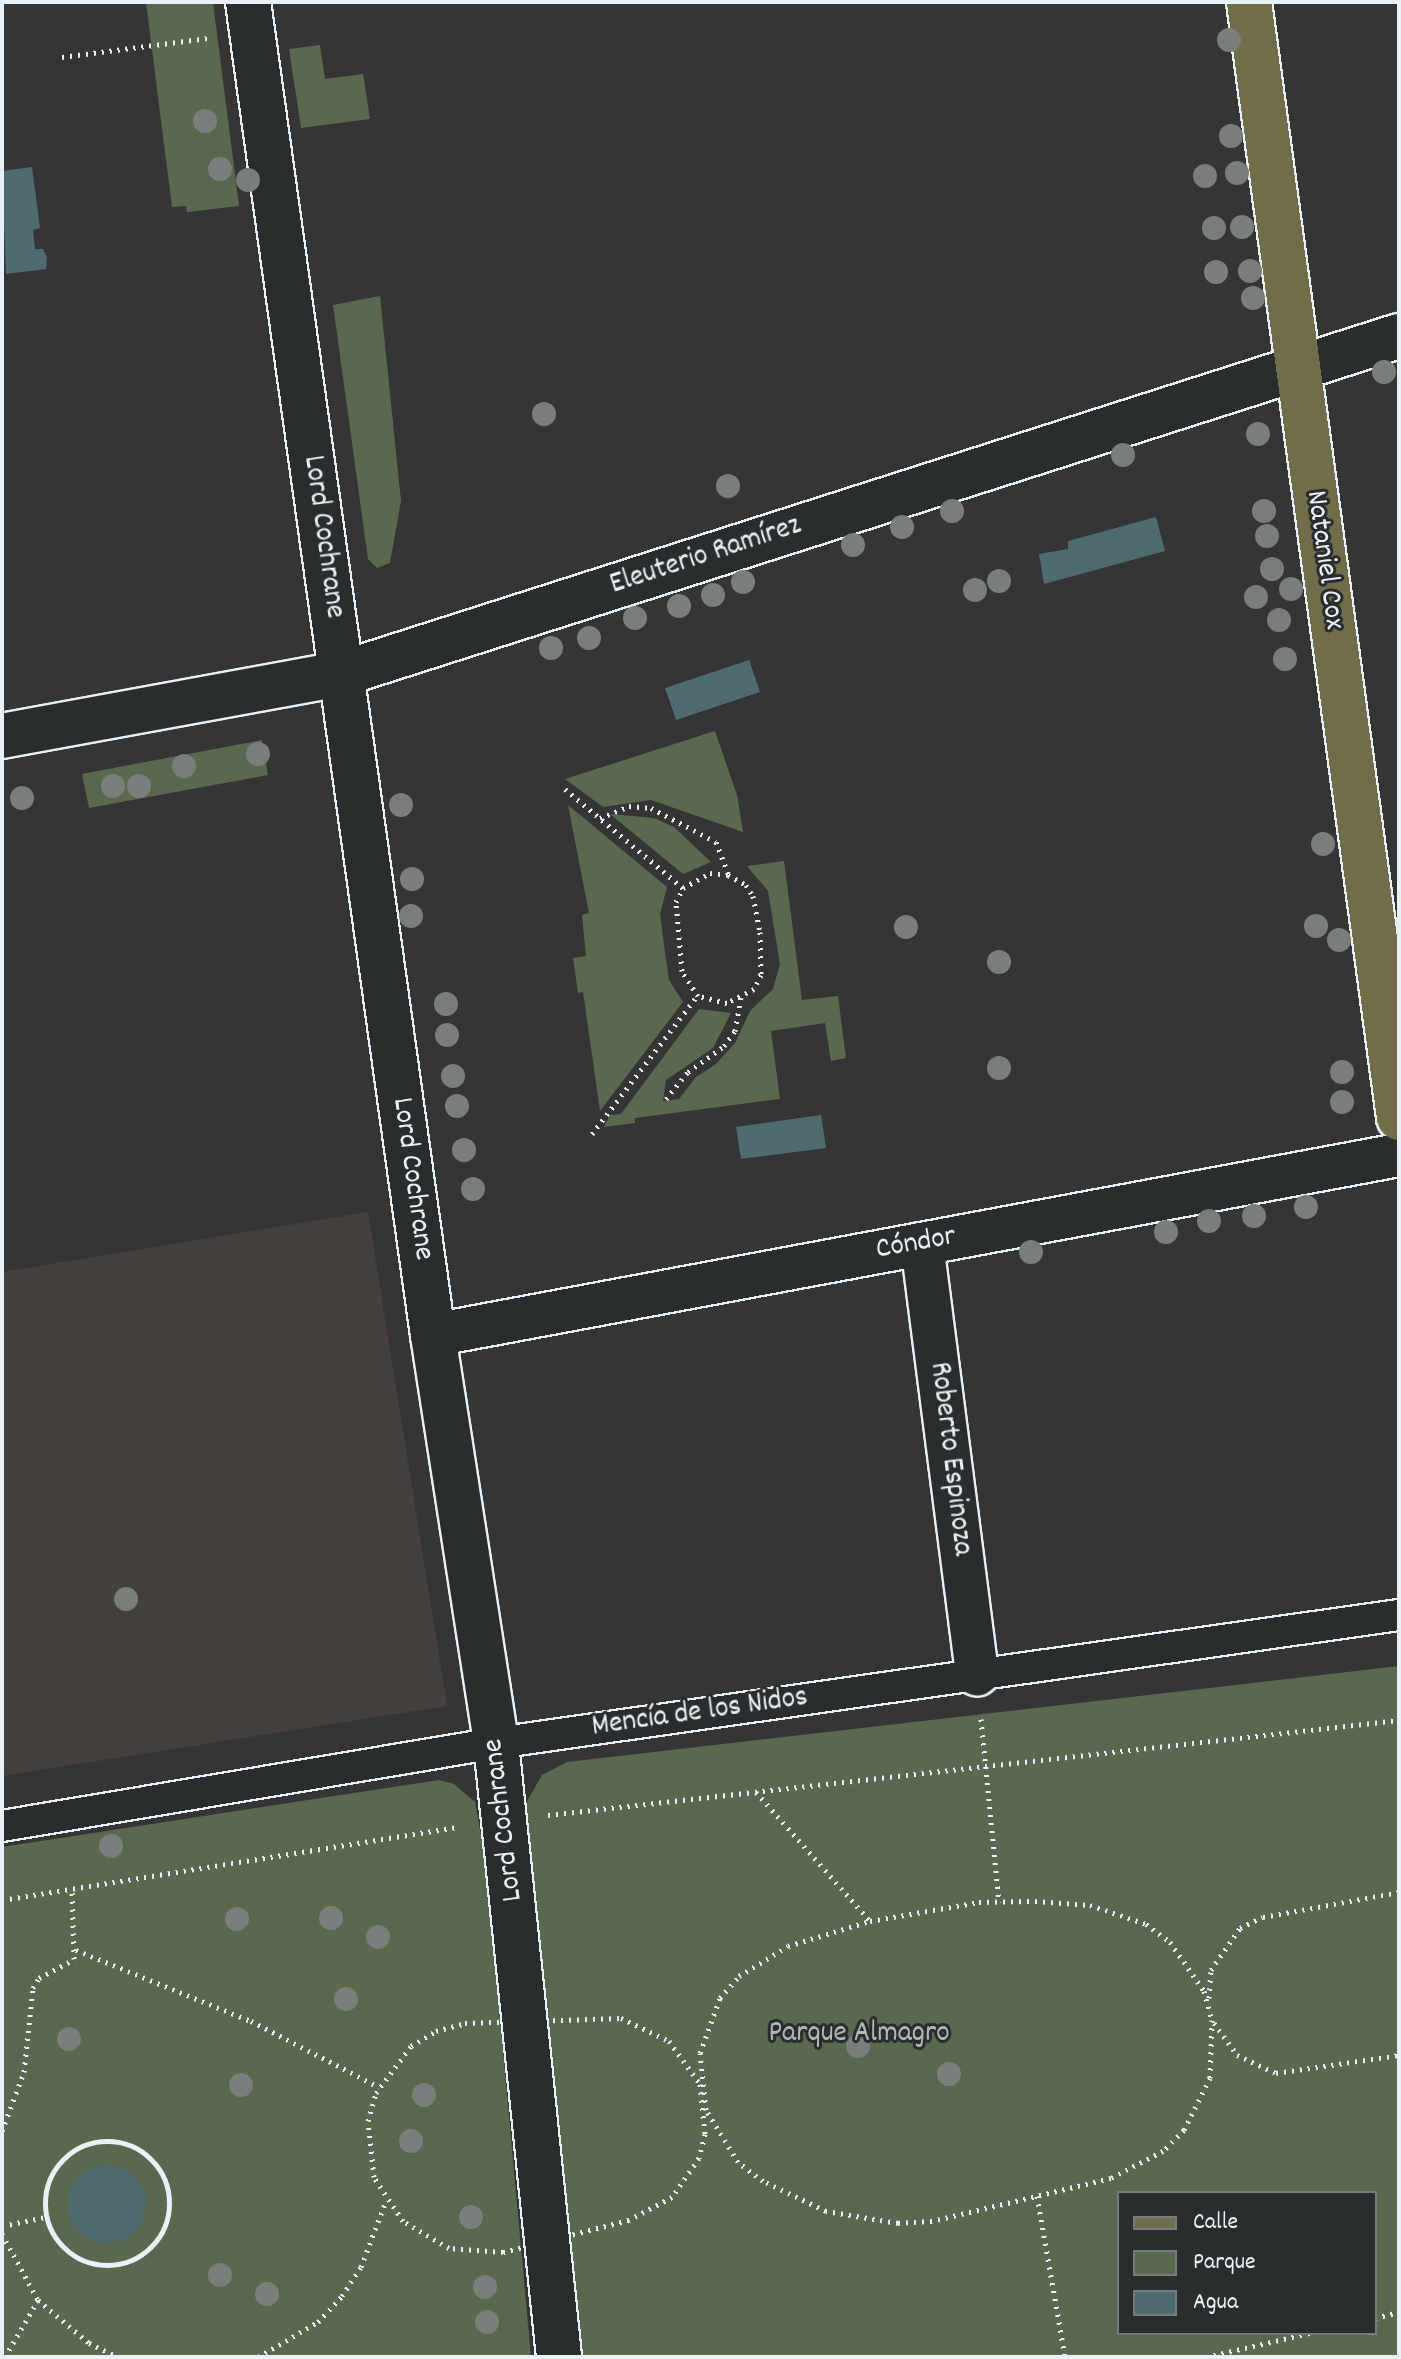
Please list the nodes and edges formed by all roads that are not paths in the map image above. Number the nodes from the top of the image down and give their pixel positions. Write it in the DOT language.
graph roads {
  1 [pos="1249,2"];
  2 [pos="250,17"];
  3 [pos="1399,336"];
  4 [pos="1297,367"];
  5 [pos="341,674"];
  6 [pos="2,736"];
  7 [pos="1399,1118"];
  8 [pos="1399,1155"];
  9 [pos="922,1244"];
  10 [pos="433,1335"];
  11 [pos="1399,1615"];
  12 [pos="977,1675"];
  13 [pos="496,1743"];
  14 [pos="2,1826"];
  15 [pos="559,2357"];
  1 -- 4 [label="main road, Nataniel Cox"];
  2 -- 5 [label="street, Lord Cochrane"];
  3 -- 4 [label="street, Eleuterio Ramírez"];
  4 -- 5 [label="street, Eleuterio Ramírez"];
  4 -- 7 [label="main road, Nataniel Cox"];
  5 -- 6 [label="street, Eleuterio Ramírez"];
  5 -- 10 [label="street, Lord Cochrane"];
  8 -- 9 [label="street, Cóndor"];
  9 -- 10 [label="street, Cóndor"];
  9 -- 12 [label="street, Roberto Espinoza"];
  10 -- 13 [label="street, Lord Cochrane"];
  11 -- 12 [label="street, Mencía de los Nidos"];
  12 -- 13 [label="street, Mencía de los Nidos"];
  13 -- 14 [label="street, Mencía de los Nidos"];
  13 -- 15 [label="street, Lord Cochrane"];
}
